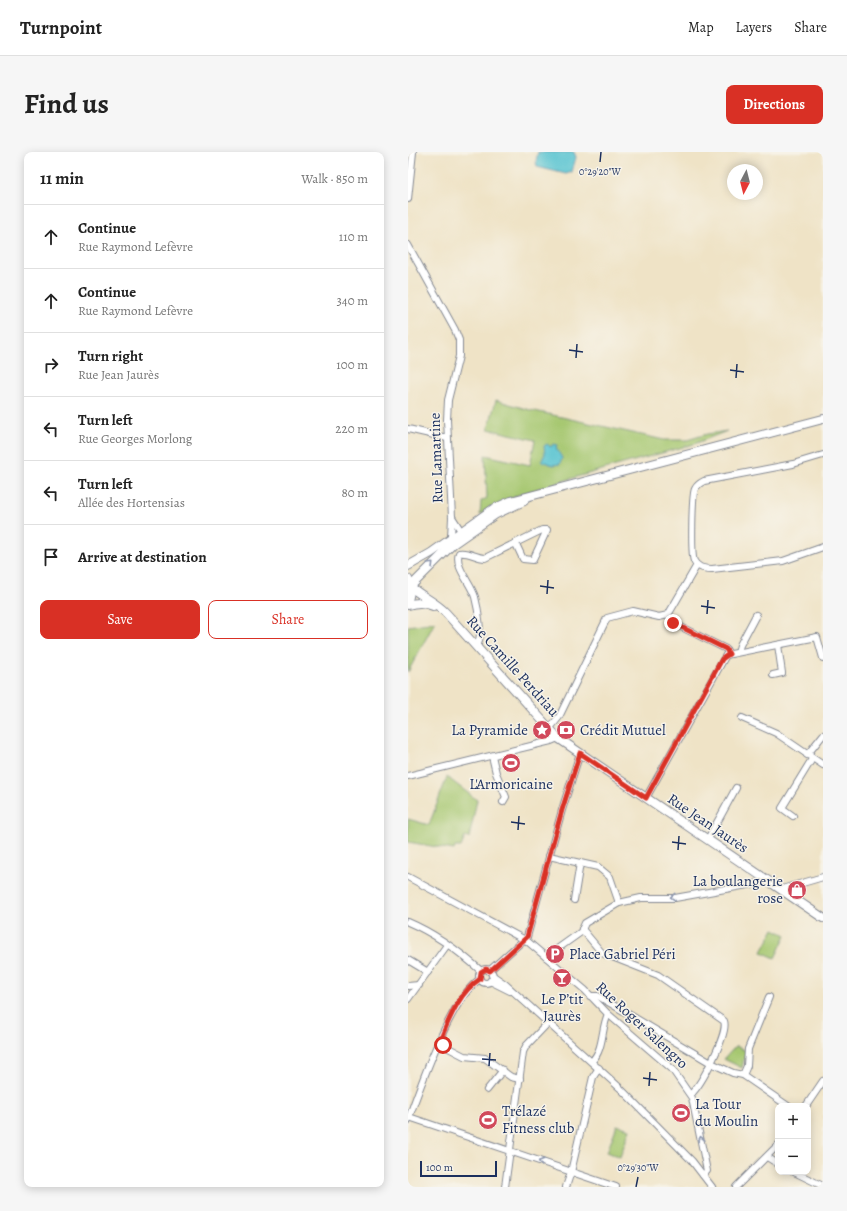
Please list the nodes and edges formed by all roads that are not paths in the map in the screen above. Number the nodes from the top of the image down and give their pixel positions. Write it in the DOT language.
graph roads {
  1 [pos="413,152"];
  2 [pos="408,199"];
  3 [pos="408,245"];
  4 [pos="823,419"];
  5 [pos="408,429"];
  6 [pos="447,438"];
  7 [pos="823,455"];
  8 [pos="533,496"];
  9 [pos="452,518"];
  10 [pos="461,531"];
  11 [pos="452,541"];
  12 [pos="516,544"];
  13 [pos="823,547"];
  14 [pos="697,565"];
  15 [pos="408,566"];
  16 [pos="410,584"];
  17 [pos="408,601"];
  18 [pos="408,605"];
  19 [pos="446,613"];
  20 [pos="756,615"];
  21 [pos="673,623"];
  22 [pos="778,645"];
  23 [pos="477,646"];
  24 [pos="738,652"];
  25 [pos="729,654"];
  26 [pos="823,658"];
  27 [pos="773,675"];
  28 [pos="742,718"];
  29 [pos="550,728"];
  30 [pos="823,735"];
  31 [pos="558,738"];
  32 [pos="580,753"];
  33 [pos="492,756"];
  34 [pos="810,757"];
  35 [pos="823,765"];
  36 [pos="408,776"];
  37 [pos="736,788"];
  38 [pos="646,798"];
  39 [pos="503,802"];
  40 [pos="793,816"];
  41 [pos="708,839"];
  42 [pos="549,856"];
  43 [pos="580,862"];
  44 [pos="408,877"];
  45 [pos="765,878"];
  46 [pos="823,878"];
  47 [pos="782,889"];
  48 [pos="574,900"];
  49 [pos="619,903"];
  50 [pos="823,918"];
  51 [pos="408,922"];
  52 [pos="582,929"];
  53 [pos="524,940"];
  54 [pos="447,945"];
  55 [pos="546,957"];
  56 [pos="408,960"];
  57 [pos="428,972"];
  58 [pos="481,972"];
  59 [pos="491,976"];
  60 [pos="480,979"];
  61 [pos="419,985"];
  62 [pos="408,986"];
  63 [pos="590,996"];
  64 [pos="769,997"];
  65 [pos="408,1000"];
  66 [pos="608,1014"];
  67 [pos="548,1023"];
  68 [pos="439,1043"];
  69 [pos="592,1061"];
  70 [pos="711,1063"];
  71 [pos="598,1068"];
  72 [pos="503,1070"];
  73 [pos="743,1075"];
  74 [pos="520,1079"];
  75 [pos="822,1085"];
  76 [pos="487,1090"];
  77 [pos="691,1094"];
  78 [pos="784,1103"];
  79 [pos="808,1103"];
  80 [pos="409,1118"];
  81 [pos="775,1148"];
  82 [pos="511,1152"];
  83 [pos="767,1156"];
  84 [pos="775,1162"];
  85 [pos="571,1172"];
  86 [pos="703,1175"];
  87 [pos="800,1175"];
  88 [pos="823,1186"];
  89 [pos="505,1187"];
  90 [pos="566,1187"];
  91 [pos="616,1187"];
  92 [pos="712,1187"];
  93 [pos="736,1187"];
  1 -- 2 [label="street"];
  3 -- 6 [label="street, Rue Lamartine"];
  4 -- 8 [label="main road"];
  5 -- 6 [label="street"];
  6 -- 9 [label="street, Rue Lamartine"];
  7 -- 14 [label="street"];
  8 -- 10 [label="main road"];
  8 -- 11 [label="main road"];
  9 -- 10 [label="street, Rue Lamartine"];
  9 -- 11 [label="street, Rue Lamartine"];
  10 -- 11 [label="main road"];
  11 -- 15 [label="main road"];
  16 -- 11 [label="main road, one-way"];
  12 -- 12 [label="street"];
  12 -- 23 [label="street"];
  13 -- 14 [label="street"];
  14 -- 29 [label="street"];
  16 -- 17 [label="main road"];
  16 -- 19 [label="main road, Rue Camille Perdriau"];
  18 -- 19 [label="main road, Rue Camille Perdriau"];
  19 -- 23 [label="main road, Rue Camille Perdriau"];
  20 -- 24 [label="street"];
  21 -- 25 [label="street"];
  22 -- 24 [label="street"];
  22 -- 26 [label="street"];
  22 -- 27 [label="street"];
  23 -- 29 [label="main road, Rue Camille Perdriau"];
  24 -- 25 [label="street"];
  25 -- 38 [label="street"];
  28 -- 34 [label="street"];
  29 -- 31 [label="main road, Rue Camille Perdriau"];
  30 -- 34 [label="street"];
  31 -- 32 [label="main road, Rue Jean Jaurès"];
  31 -- 33 [label="street"];
  32 -- 38 [label="main road, Rue Jean Jaurès"];
  32 -- 42 [label="street"];
  33 -- 36 [label="street"];
  33 -- 39 [label="street"];
  34 -- 35 [label="street"];
  34 -- 40 [label="street"];
  37 -- 41 [label="street"];
  38 -- 41 [label="main road, Rue Jean Jaurès"];
  41 -- 45 [label="main road, Rue Jean Jaurès"];
  42 -- 43 [label="street"];
  42 -- 53 [label="street"];
  43 -- 48 [label="street"];
  43 -- 49 [label="street"];
  44 -- 53 [label="street, Rue Roger Salengro"];
  45 -- 47 [label="main road, Rue Jean Jaurès"];
  45 -- 49 [label="street, one-way"];
  46 -- 47 [label="street"];
  47 -- 50 [label="main road, Rue Jean Jaurès"];
  49 -- 52 [label="street"];
  51 -- 54 [label="street"];
  52 -- 55 [label="street"];
  52 -- 70 [label="street"];
  53 -- 55 [label="street, Rue Roger Salengro"];
  53 -- 59 [label="street"];
  54 -- 57 [label="street"];
  54 -- 58 [label="street"];
  55 -- 63 [label="street, Rue Roger Salengro"];
  56 -- 57 [label="street"];
  57 -- 61 [label="street"];
  58 -- 59 [label="street"];
  58 -- 60 [label="street"];
  59 -- 60 [label="street"];
  59 -- 67 [label="street"];
  60 -- 68 [label="street"];
  61 -- 62 [label="street"];
  61 -- 65 [label="street"];
  63 -- 66 [label="street, Rue Roger Salengro"];
  63 -- 70 [label="street"];
  64 -- 73 [label="street"];
  66 -- 69 [label="street"];
  66 -- 77 [label="street, Rue Roger Salengro"];
  67 -- 69 [label="street"];
  67 -- 74 [label="street"];
  68 -- 72 [label="street"];
  68 -- 80 [label="street"];
  69 -- 71 [label="street"];
  70 -- 73 [label="street"];
  70 -- 77 [label="street"];
  71 -- 85 [label="street"];
  71 -- 86 [label="street"];
  72 -- 74 [label="street"];
  72 -- 76 [label="street"];
  73 -- 78 [label="street"];
  74 -- 82 [label="street"];
  75 -- 79 [label="street"];
  86 -- 77 [label="street, Rue Roger Salengro, one-way"];
  80 -- 82 [label="street"];
  81 -- 83 [label="street"];
  85 -- 82 [label="street, one-way"];
  82 -- 89 [label="street"];
  83 -- 84 [label="street"];
  83 -- 93 [label="street"];
  85 -- 90 [label="street"];
  85 -- 91 [label="street"];
  86 -- 92 [label="street"];
  87 -- 88 [label="street"];
}
